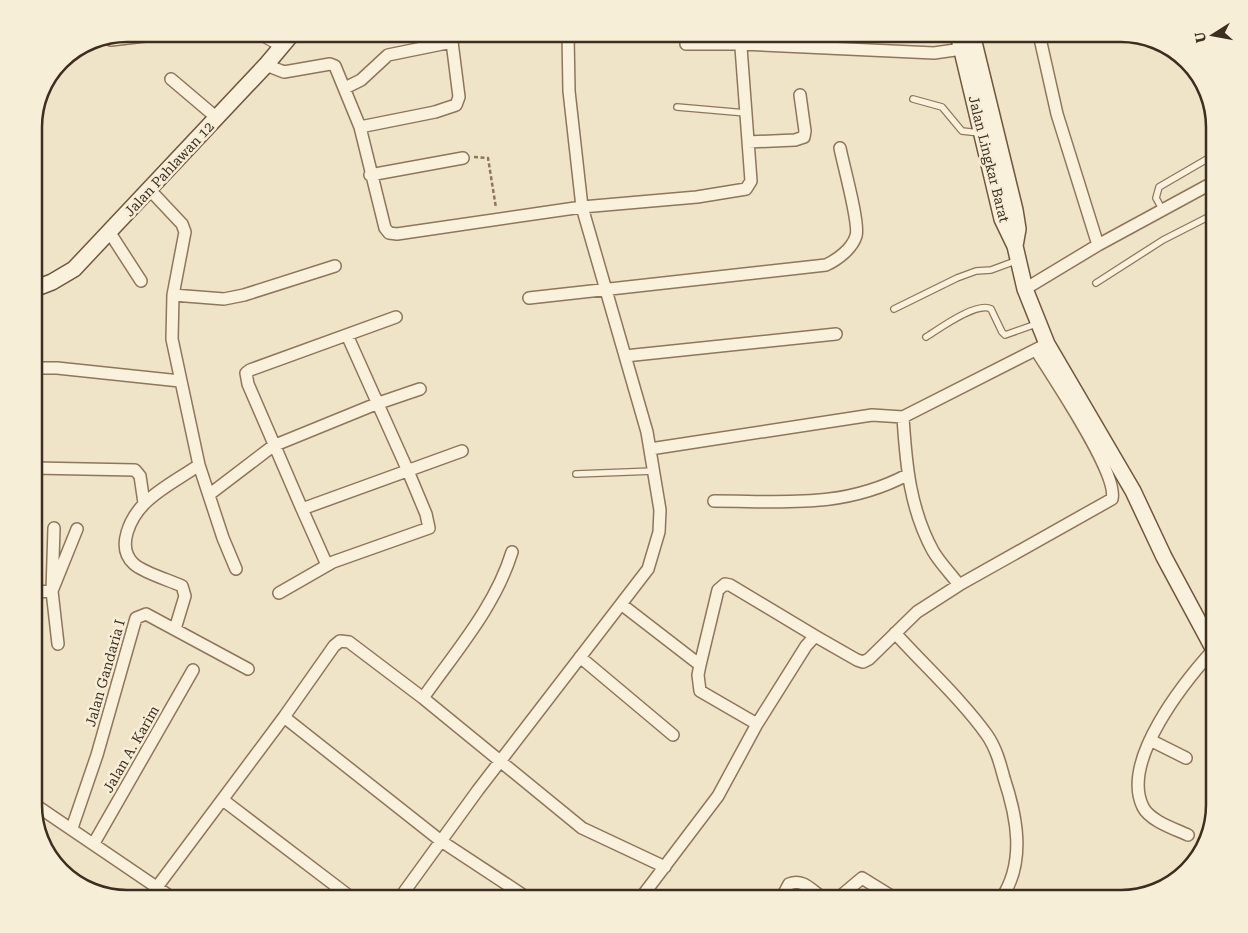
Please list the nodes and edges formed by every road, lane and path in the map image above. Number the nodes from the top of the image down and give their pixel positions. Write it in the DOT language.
graph roads {
  1 [pos="268,42"];
  2 [pos="286,42"];
  3 [pos="437,42"];
  4 [pos="452,42"];
  5 [pos="568,42"];
  6 [pos="708,42"];
  7 [pos="741,42"];
  8 [pos="782,42"];
  9 [pos="1041,42"];
  10 [pos="970,43"];
  11 [pos="686,44"];
  12 [pos="280,49"];
  13 [pos="266,65"];
  14 [pos="170,79"];
  15 [pos="345,88"];
  16 [pos="800,95"];
  17 [pos="913,99"];
  18 [pos="677,107"];
  19 [pos="746,113"];
  20 [pos="217,118"];
  21 [pos="360,127"];
  22 [pos="982,133"];
  23 [pos="748,142"];
  24 [pos="840,148"];
  25 [pos="463,158"];
  26 [pos="1206,160"];
  27 [pos="370,175"];
  28 [pos="1206,186"];
  29 [pos="150,190"];
  30 [pos="582,207"];
  31 [pos="1162,209"];
  32 [pos="497,218"];
  33 [pos="1206,218"];
  34 [pos="110,233"];
  35 [pos="1098,245"];
  36 [pos="1016,253"];
  37 [pos="335,266"];
  38 [pos="141,281"];
  39 [pos="1096,283"];
  40 [pos="43,286"];
  41 [pos="605,288"];
  42 [pos="1024,289"];
  43 [pos="173,295"];
  44 [pos="529,298"];
  45 [pos="894,309"];
  46 [pos="396,317"];
  47 [pos="1039,323"];
  48 [pos="836,334"];
  49 [pos="347,335"];
  50 [pos="926,337"];
  51 [pos="1042,347"];
  52 [pos="625,356"];
  53 [pos="43,368"];
  54 [pos="180,381"];
  55 [pos="420,389"];
  56 [pos="376,404"];
  57 [pos="903,418"];
  58 [pos="273,446"];
  59 [pos="650,449"];
  60 [pos="462,451"];
  61 [pos="199,465"];
  62 [pos="43,468"];
  63 [pos="408,471"];
  64 [pos="654,471"];
  65 [pos="576,474"];
  66 [pos="907,475"];
  67 [pos="210,494"];
  68 [pos="714,501"];
  69 [pos="144,503"];
  70 [pos="302,509"];
  71 [pos="54,528"];
  72 [pos="77,529"];
  73 [pos="512,552"];
  74 [pos="327,565"];
  75 [pos="236,570"];
  76 [pos="959,585"];
  77 [pos="52,591"];
  78 [pos="43,592"];
  79 [pos="279,593"];
  80 [pos="621,604"];
  81 [pos="175,628"];
  82 [pos="895,633"];
  83 [pos="1206,635"];
  84 [pos="815,636"];
  85 [pos="58,644"];
  86 [pos="580,657"];
  87 [pos="1206,659"];
  88 [pos="700,665"];
  89 [pos="248,669"];
  90 [pos="193,670"];
  91 [pos="423,698"];
  92 [pos="284,717"];
  93 [pos="757,724"];
  94 [pos="673,735"];
  95 [pos="1150,740"];
  96 [pos="1186,758"];
  97 [pos="499,762"];
  98 [pos="223,800"];
  99 [pos="43,810"];
  100 [pos="72,828"];
  101 [pos="1188,835"];
  102 [pos="441,841"];
  103 [pos="94,843"];
  104 [pos="665,867"];
  105 [pos="157,887"];
  106 [pos="161,890"];
  107 [pos="341,890"];
  108 [pos="406,890"];
  109 [pos="515,890"];
  110 [pos="647,890"];
  111 [pos="786,890"];
  112 [pos="813,890"];
  113 [pos="848,890"];
  114 [pos="881,890"];
  115 [pos="1006,890"];
  1 -- 12 [label="lane"];
  2 -- 12 [label="street, Jalan Pahlawan 12"];
  3 -- 15 [label="street"];
  4 -- 21 [label="street"];
  5 -- 30 [label="street"];
  6 -- 11 [label="street"];
  7 -- 19 [label="street"];
  8 -- 10 [label="street"];
  9 -- 35 [label="street"];
  10 -- 22 [label="street, Jalan Lingkar Barat"];
  10 -- 36 [label="street, Jalan Lingkar Barat"];
  12 -- 13 [label="street, Jalan Pahlawan 12"];
  13 -- 15 [label="street"];
  13 -- 20 [label="street, Jalan Pahlawan 12"];
  14 -- 20 [label="street"];
  15 -- 21 [label="street"];
  16 -- 23 [label="street"];
  17 -- 22 [label="lane"];
  18 -- 19 [label="lane"];
  19 -- 23 [label="street"];
  20 -- 29 [label="street, Jalan Pahlawan 12"];
  21 -- 27 [label="street"];
  22 -- 36 [label="street, Jalan Lingkar Barat"];
  23 -- 30 [label="street"];
  24 -- 41 [label="street"];
  25 -- 27 [label="street"];
  25 -- 32 [label="path"];
  26 -- 31 [label="lane"];
  27 -- 32 [label="street"];
  28 -- 31 [label="street"];
  29 -- 34 [label="street, Jalan Pahlawan 12"];
  29 -- 43 [label="street"];
  30 -- 32 [label="street"];
  30 -- 41 [label="street"];
  31 -- 35 [label="street"];
  33 -- 39 [label="lane"];
  34 -- 38 [label="street"];
  34 -- 40 [label="street, Jalan Pahlawan 12"];
  35 -- 42 [label="street"];
  36 -- 42 [label="street"];
  36 -- 45 [label="lane"];
  37 -- 43 [label="street"];
  41 -- 44 [label="street"];
  41 -- 52 [label="street"];
  42 -- 47 [label="street"];
  43 -- 54 [label="street"];
  46 -- 49 [label="street"];
  47 -- 50 [label="lane"];
  47 -- 51 [label="street"];
  48 -- 52 [label="street"];
  49 -- 56 [label="street"];
  49 -- 58 [label="street"];
  51 -- 57 [label="street"];
  51 -- 76 [label="street"];
  51 -- 83 [label="street"];
  52 -- 59 [label="street"];
  53 -- 54 [label="street"];
  54 -- 61 [label="street"];
  55 -- 56 [label="street"];
  56 -- 58 [label="street"];
  56 -- 63 [label="street"];
  57 -- 59 [label="street"];
  57 -- 66 [label="street"];
  58 -- 67 [label="street"];
  58 -- 70 [label="street"];
  59 -- 64 [label="street"];
  60 -- 63 [label="street"];
  61 -- 67 [label="street"];
  61 -- 69 [label="street"];
  62 -- 69 [label="street"];
  63 -- 70 [label="street"];
  63 -- 74 [label="street"];
  64 -- 65 [label="lane"];
  64 -- 80 [label="street"];
  66 -- 68 [label="street"];
  66 -- 76 [label="street"];
  67 -- 75 [label="street"];
  69 -- 81 [label="street"];
  70 -- 74 [label="street"];
  71 -- 77 [label="street"];
  72 -- 77 [label="street"];
  73 -- 91 [label="street"];
  74 -- 79 [label="street"];
  76 -- 82 [label="street"];
  77 -- 78 [label="street"];
  77 -- 85 [label="street"];
  80 -- 86 [label="street"];
  80 -- 88 [label="street"];
  81 -- 89 [label="street, Jalan Gandaria I"];
  81 -- 100 [label="street, Jalan Gandaria I"];
  82 -- 84 [label="street"];
  82 -- 115 [label="street"];
  84 -- 88 [label="street"];
  84 -- 93 [label="street"];
  86 -- 94 [label="street"];
  86 -- 97 [label="street"];
  87 -- 95 [label="street"];
  88 -- 93 [label="street"];
  90 -- 103 [label="street, Jalan A. Karim"];
  91 -- 92 [label="street"];
  91 -- 97 [label="street"];
  92 -- 98 [label="street"];
  92 -- 102 [label="street"];
  93 -- 104 [label="street"];
  95 -- 96 [label="street"];
  95 -- 101 [label="street"];
  97 -- 102 [label="street"];
  97 -- 104 [label="street"];
  98 -- 105 [label="street"];
  98 -- 107 [label="street"];
  99 -- 100 [label="street"];
  100 -- 103 [label="street"];
  102 -- 108 [label="street"];
  102 -- 109 [label="street"];
  103 -- 105 [label="street"];
  104 -- 110 [label="street"];
  105 -- 106 [label="street"];
  111 -- 112 [label="street"];
  113 -- 114 [label="street"];
}
